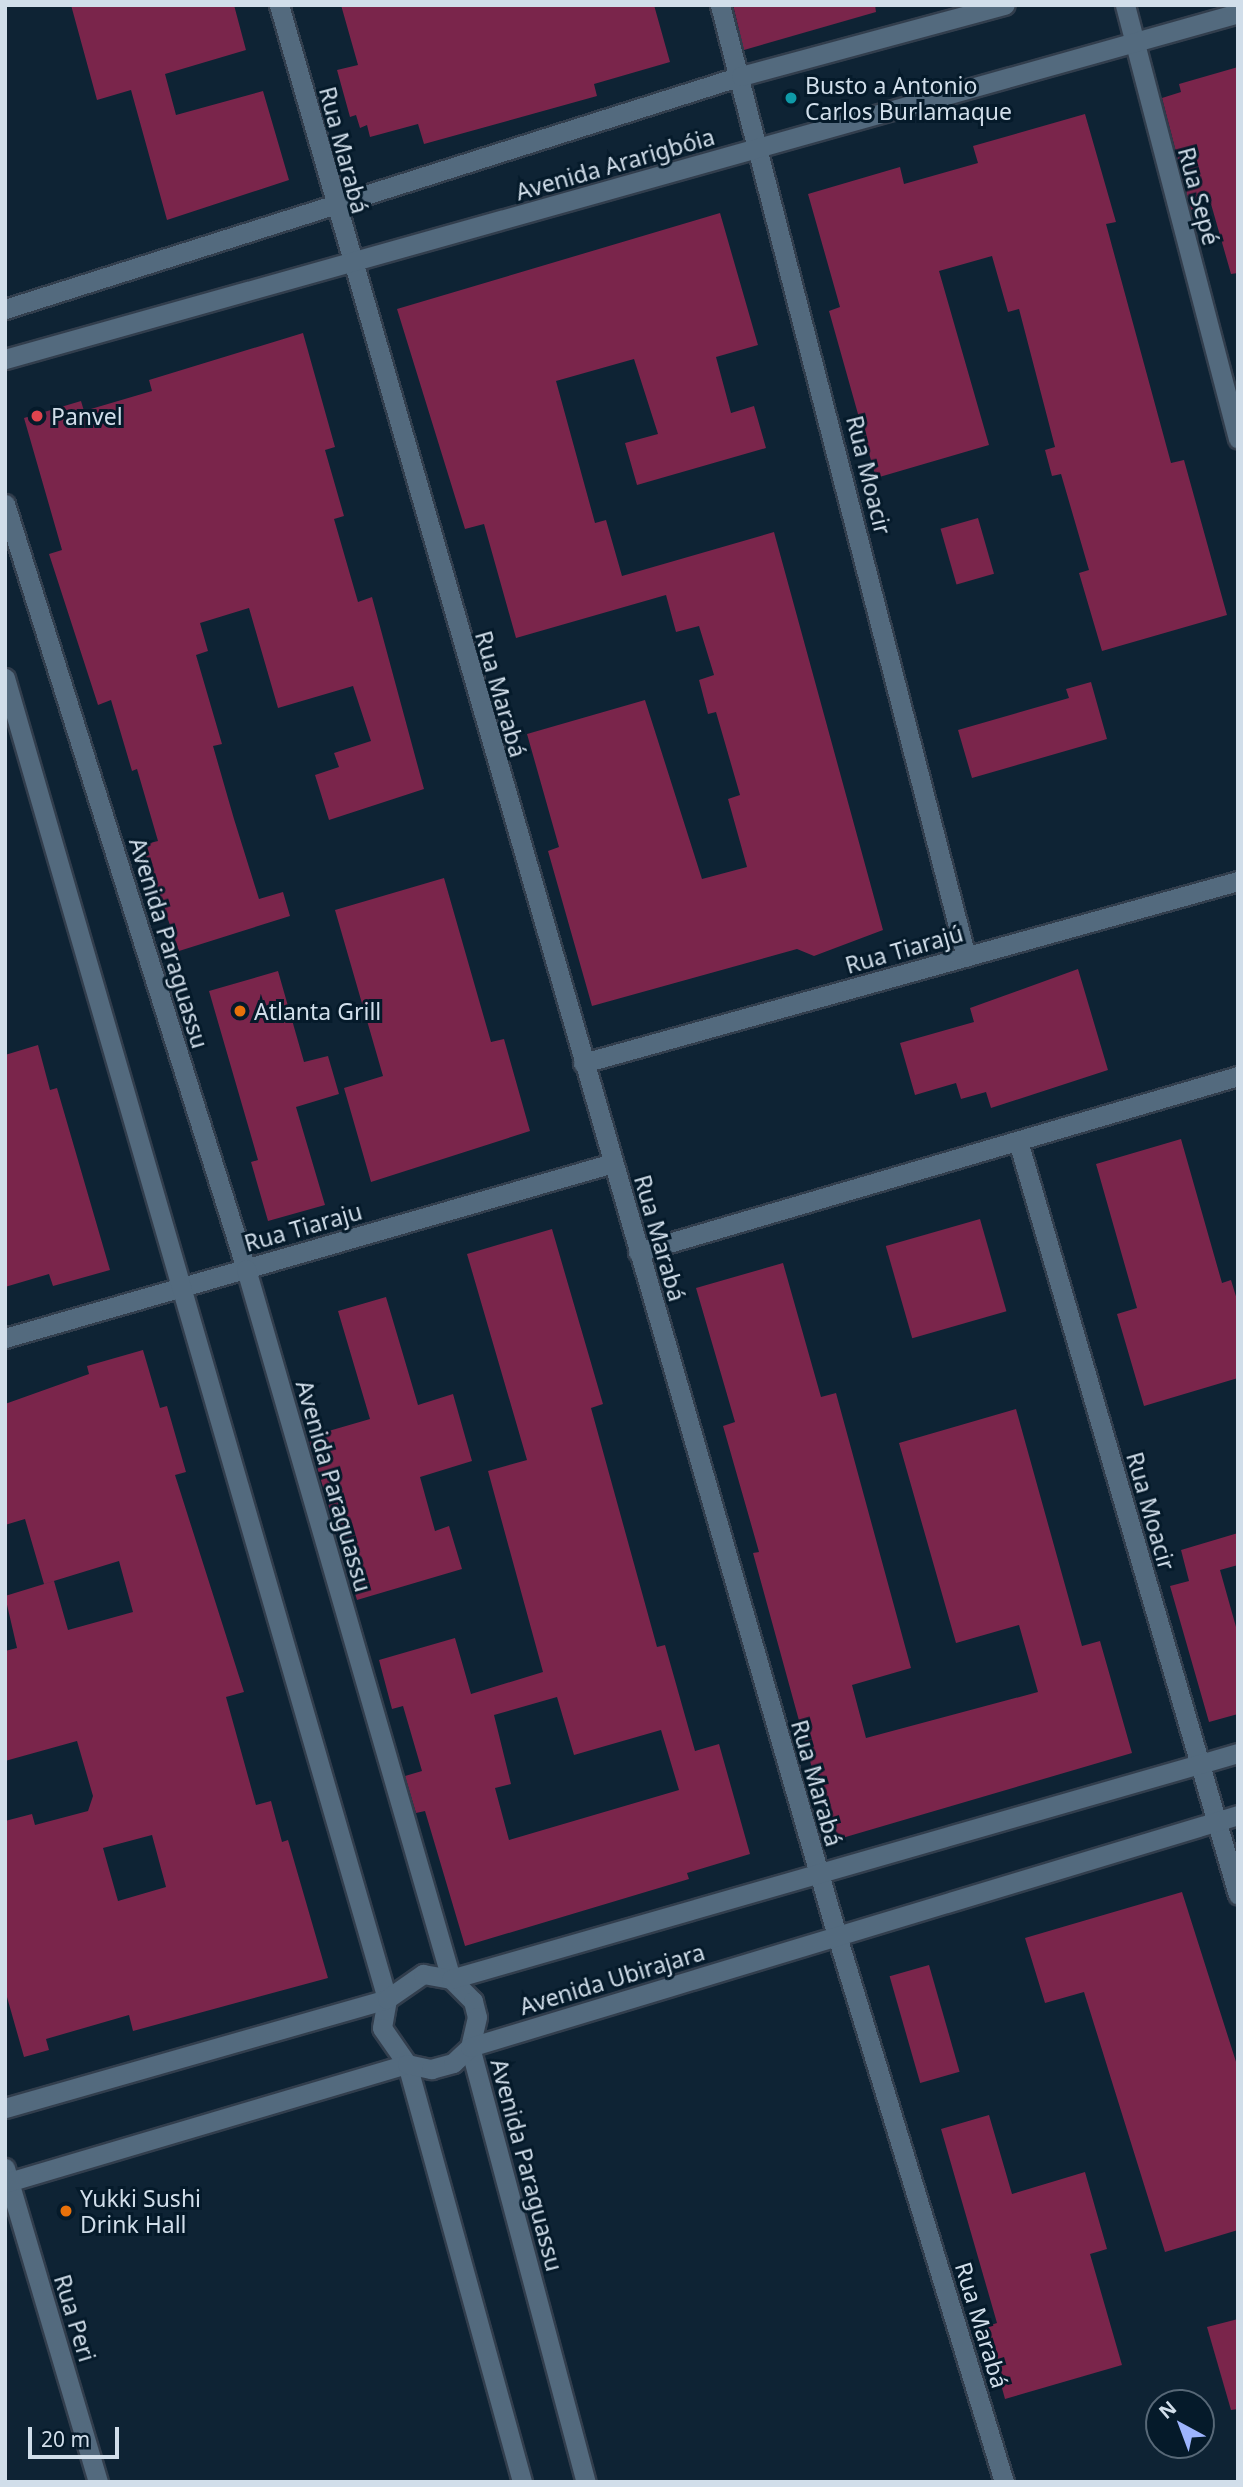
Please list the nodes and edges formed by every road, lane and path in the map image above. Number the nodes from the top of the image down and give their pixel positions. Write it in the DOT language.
graph roads {
  1 [pos="279,5"];
  2 [pos="720,5"];
  3 [pos="1005,5"];
  4 [pos="1125,5"];
  5 [pos="1238,13"];
  6 [pos="1134,44"];
  7 [pos="741,76"];
  8 [pos="760,147"];
  9 [pos="332,202"];
  10 [pos="351,267"];
  11 [pos="5,309"];
  12 [pos="5,359"];
  13 [pos="1238,439"];
  14 [pos="5,504"];
  15 [pos="5,678"];
  16 [pos="1238,881"];
  17 [pos="966,957"];
  18 [pos="583,1063"];
  19 [pos="1238,1076"];
  20 [pos="1018,1141"];
  21 [pos="613,1163"];
  22 [pos="638,1252"];
  23 [pos="246,1269"];
  24 [pos="182,1287"];
  25 [pos="5,1338"];
  26 [pos="1238,1754"];
  27 [pos="1198,1765"];
  28 [pos="1238,1815"];
  29 [pos="1215,1821"];
  30 [pos="818,1874"];
  31 [pos="1238,1895"];
  32 [pos="837,1936"];
  33 [pos="452,1979"];
  34 [pos="387,1999"];
  35 [pos="470,2047"];
  36 [pos="407,2064"];
  37 [pos="5,2108"];
  38 [pos="7,2178"];
  39 [pos="98,2482"];
  40 [pos="522,2482"];
  41 [pos="586,2482"];
  42 [pos="1004,2482"];
  1 -- 9 [label="street, Rua Marabá"];
  2 -- 7 [label="street, Rua Moacir"];
  3 -- 7 [label="street, Avenida Ararigbóia"];
  4 -- 6 [label="street, Rua Sepé"];
  5 -- 6 [label="street, Avenida Ararigbóia"];
  6 -- 8 [label="street, Avenida Ararigbóia"];
  6 -- 13 [label="street, Rua Sepé"];
  7 -- 8 [label="street, Rua Moacir"];
  7 -- 9 [label="street, Avenida Ararigbóia"];
  8 -- 10 [label="street, Avenida Ararigbóia"];
  8 -- 17 [label="street, Rua Moacir"];
  9 -- 10 [label="street, Rua Marabá"];
  9 -- 11 [label="street, Avenida Ararigbóia"];
  10 -- 12 [label="street, Avenida Ararigbóia"];
  10 -- 18 [label="street, Rua Marabá"];
  14 -- 23 [label="street, Avenida Paraguassu"];
  15 -- 24 [label="street"];
  16 -- 17 [label="street, Rua Tiarajú"];
  17 -- 18 [label="street, Rua Tiarajú"];
  18 -- 21 [label="street, Rua Marabá"];
  19 -- 20 [label="street"];
  20 -- 22 [label="street"];
  20 -- 27 [label="street, Rua Moacir"];
  21 -- 22 [label="street, Rua Marabá"];
  21 -- 23 [label="street, Rua Tiaraju"];
  22 -- 30 [label="street, Rua Marabá"];
  23 -- 24 [label="street, Rua Tiaraju"];
  23 -- 33 [label="street, Avenida Paraguassu"];
  24 -- 25 [label="street, Rua Tiaraju"];
  24 -- 34 [label="street"];
  26 -- 27 [label="street, Avenida Ubirajara"];
  27 -- 29 [label="street, Rua Moacir"];
  27 -- 30 [label="street, Avenida Ubirajara"];
  28 -- 29 [label="street, Avenida Ubirajara"];
  29 -- 31 [label="street, Rua Moacir"];
  29 -- 32 [label="street, Avenida Ubirajara"];
  30 -- 32 [label="street, Rua Marabá"];
  30 -- 33 [label="street, Avenida Ubirajara"];
  32 -- 35 [label="street, Avenida Ubirajara"];
  32 -- 42 [label="street, Rua Marabá"];
  33 -- 34 [label="street, Avenida Ubirajara"];
  33 -- 35 [label="street, Avenida Paraguassu"];
  34 -- 36 [label="street"];
  34 -- 37 [label="street, Avenida Ubirajara"];
  35 -- 36 [label="street, Avenida Ubirajara"];
  35 -- 41 [label="street, Avenida Paraguassu"];
  36 -- 38 [label="street, Avenida Ubirajara"];
  36 -- 40 [label="street"];
  38 -- 39 [label="street, Rua Peri"];
}
